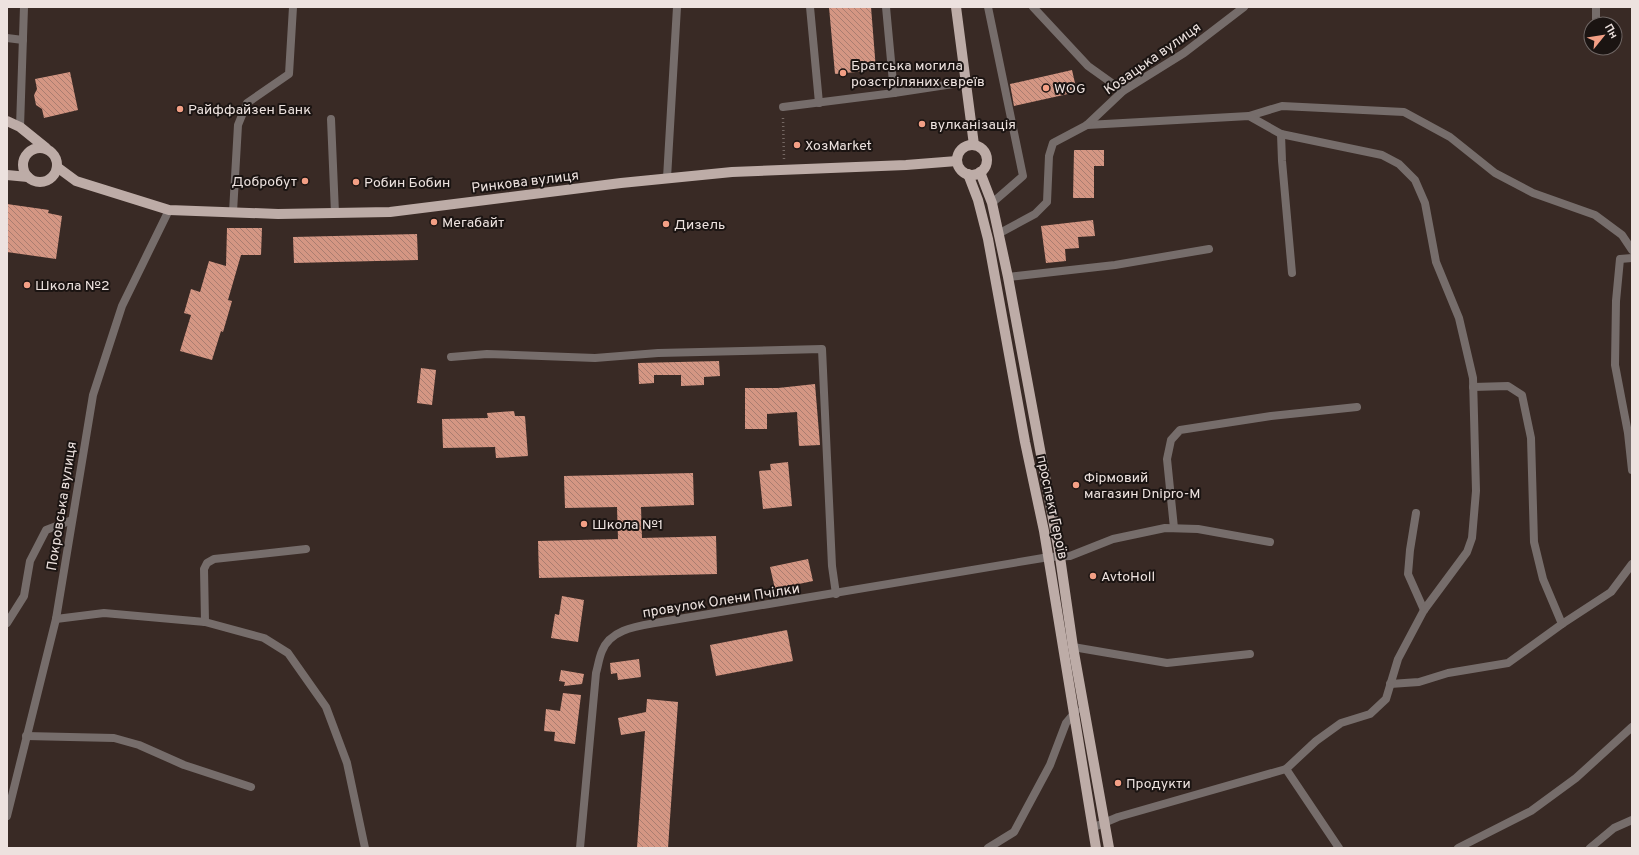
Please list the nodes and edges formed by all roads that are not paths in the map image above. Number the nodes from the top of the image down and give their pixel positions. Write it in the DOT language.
graph roads {
  1 [pos="24,7"];
  2 [pos="293,7"];
  3 [pos="678,7"];
  4 [pos="810,7"];
  5 [pos="886,7"];
  6 [pos="956,7"];
  7 [pos="988,7"];
  8 [pos="1033,7"];
  9 [pos="1244,7"];
  10 [pos="7,38"];
  11 [pos="23,40"];
  12 [pos="966,82"];
  13 [pos="1122,91"];
  14 [pos="894,93"];
  15 [pos="819,103"];
  16 [pos="783,107"];
  17 [pos="1249,116"];
  18 [pos="331,119"];
  19 [pos="7,121"];
  20 [pos="1086,125"];
  21 [pos="20,127"];
  22 [pos="1282,134"];
  23 [pos="974,145"];
  24 [pos="46,148"];
  25 [pos="957,161"];
  26 [pos="57,167"];
  27 [pos="980,172"];
  28 [pos="968,174"];
  29 [pos="7,175"];
  30 [pos="28,177"];
  31 [pos="667,178"];
  32 [pos="992,203"];
  33 [pos="168,210"];
  34 [pos="233,212"];
  35 [pos="335,213"];
  36 [pos="998,234"];
  37 [pos="1209,249"];
  38 [pos="1632,250"];
  39 [pos="1632,258"];
  40 [pos="1292,273"];
  41 [pos="1008,277"];
  42 [pos="451,357"];
  43 [pos="1473,387"];
  44 [pos="1357,407"];
  45 [pos="1632,470"];
  46 [pos="1416,513"];
  47 [pos="72,520"];
  48 [pos="1174,528"];
  49 [pos="1270,542"];
  50 [pos="306,549"];
  51 [pos="1060,556"];
  52 [pos="1049,557"];
  53 [pos="1632,564"];
  54 [pos="836,594"];
  55 [pos="1424,610"];
  56 [pos="56,619"];
  57 [pos="205,622"];
  58 [pos="7,623"];
  59 [pos="1562,624"];
  60 [pos="1073,647"];
  61 [pos="1250,654"];
  62 [pos="1390,684"];
  63 [pos="1083,705"];
  64 [pos="1074,714"];
  65 [pos="1632,727"];
  66 [pos="26,736"];
  67 [pos="1286,769"];
  68 [pos="251,787"];
  69 [pos="7,814"];
  70 [pos="1632,820"];
  71 [pos="1104,822"];
  72 [pos="1092,828"];
  73 [pos="365,848"];
  74 [pos="580,848"];
  75 [pos="988,848"];
  76 [pos="1096,848"];
  77 [pos="1109,848"];
  78 [pos="1338,848"];
  79 [pos="1458,848"];
  80 [pos="1590,848"];
  1 -- 11 [label="street"];
  2 -- 34 [label="street"];
  3 -- 31 [label="street"];
  4 -- 15 [label="street"];
  5 -- 14 [label="street"];
  6 -- 12 [label="main road"];
  7 -- 32 [label="street"];
  8 -- 13 [label="street"];
  9 -- 13 [label="street, Козацька вулиця"];
  10 -- 11 [label="street"];
  11 -- 21 [label="street"];
  12 -- 14 [label="street"];
  12 -- 23 [label="main road"];
  13 -- 20 [label="street, Козацька вулиця"];
  14 -- 15 [label="street"];
  15 -- 16 [label="street"];
  17 -- 20 [label="street"];
  17 -- 22 [label="street"];
  17 -- 38 [label="street"];
  18 -- 35 [label="street"];
  19 -- 21 [label="main road, Ринкова вулиця"];
  20 -- 36 [label="street, Козацька вулиця"];
  21 -- 24 [label="main road, Ринкова вулиця"];
  22 -- 40 [label="street"];
  22 -- 43 [label="street"];
  23 -- 25 [label="main road"];
  23 -- 27 [label="main road"];
  24 -- 26 [label="main road, Ринкова вулиця"];
  24 -- 30 [label="main road"];
  25 -- 28 [label="main road"];
  25 -- 31 [label="main road, Ринкова вулиця"];
  26 -- 30 [label="main road"];
  26 -- 33 [label="main road, Ринкова вулиця"];
  27 -- 28 [label="main road"];
  27 -- 32 [label="main road, проспект Героїв"];
  28 -- 52 [label="main road, проспект Героїв"];
  29 -- 30 [label="main road"];
  31 -- 35 [label="main road, Ринкова вулиця"];
  32 -- 36 [label="main road, проспект Героїв"];
  33 -- 34 [label="main road, Ринкова вулиця"];
  33 -- 47 [label="street, Покровська вулиця"];
  34 -- 35 [label="main road, Ринкова вулиця"];
  36 -- 41 [label="main road, проспект Героїв"];
  37 -- 41 [label="street"];
  39 -- 45 [label="street"];
  41 -- 51 [label="main road, проспект Героїв"];
  42 -- 54 [label="street"];
  43 -- 55 [label="street"];
  43 -- 59 [label="street"];
  44 -- 48 [label="street"];
  46 -- 55 [label="street"];
  47 -- 56 [label="street, Покровська вулиця"];
  47 -- 58 [label="street"];
  48 -- 49 [label="street, провулок Олени Пчілки"];
  48 -- 51 [label="street, провулок Олени Пчілки"];
  50 -- 57 [label="street"];
  51 -- 52 [label="street, провулок Олени Пчілки"];
  51 -- 60 [label="main road, проспект Героїв"];
  52 -- 54 [label="street, провулок Олени Пчілки"];
  52 -- 64 [label="main road, проспект Героїв"];
  53 -- 59 [label="street"];
  54 -- 74 [label="street, провулок Олени Пчілки"];
  55 -- 62 [label="street"];
  56 -- 57 [label="street"];
  56 -- 66 [label="street, Покровська вулиця"];
  57 -- 73 [label="street"];
  59 -- 62 [label="street"];
  60 -- 61 [label="street"];
  60 -- 63 [label="main road, проспект Героїв"];
  62 -- 67 [label="street"];
  63 -- 64 [label="street"];
  63 -- 71 [label="main road, проспект Героїв"];
  64 -- 72 [label="main road, проспект Героїв"];
  64 -- 75 [label="street"];
  65 -- 79 [label="street"];
  66 -- 68 [label="street"];
  66 -- 69 [label="street, Покровська вулиця"];
  67 -- 71 [label="street"];
  67 -- 78 [label="street"];
  70 -- 80 [label="street"];
  71 -- 72 [label="street"];
  71 -- 77 [label="main road, проспект Героїв"];
  72 -- 76 [label="main road, проспект Героїв"];
}
